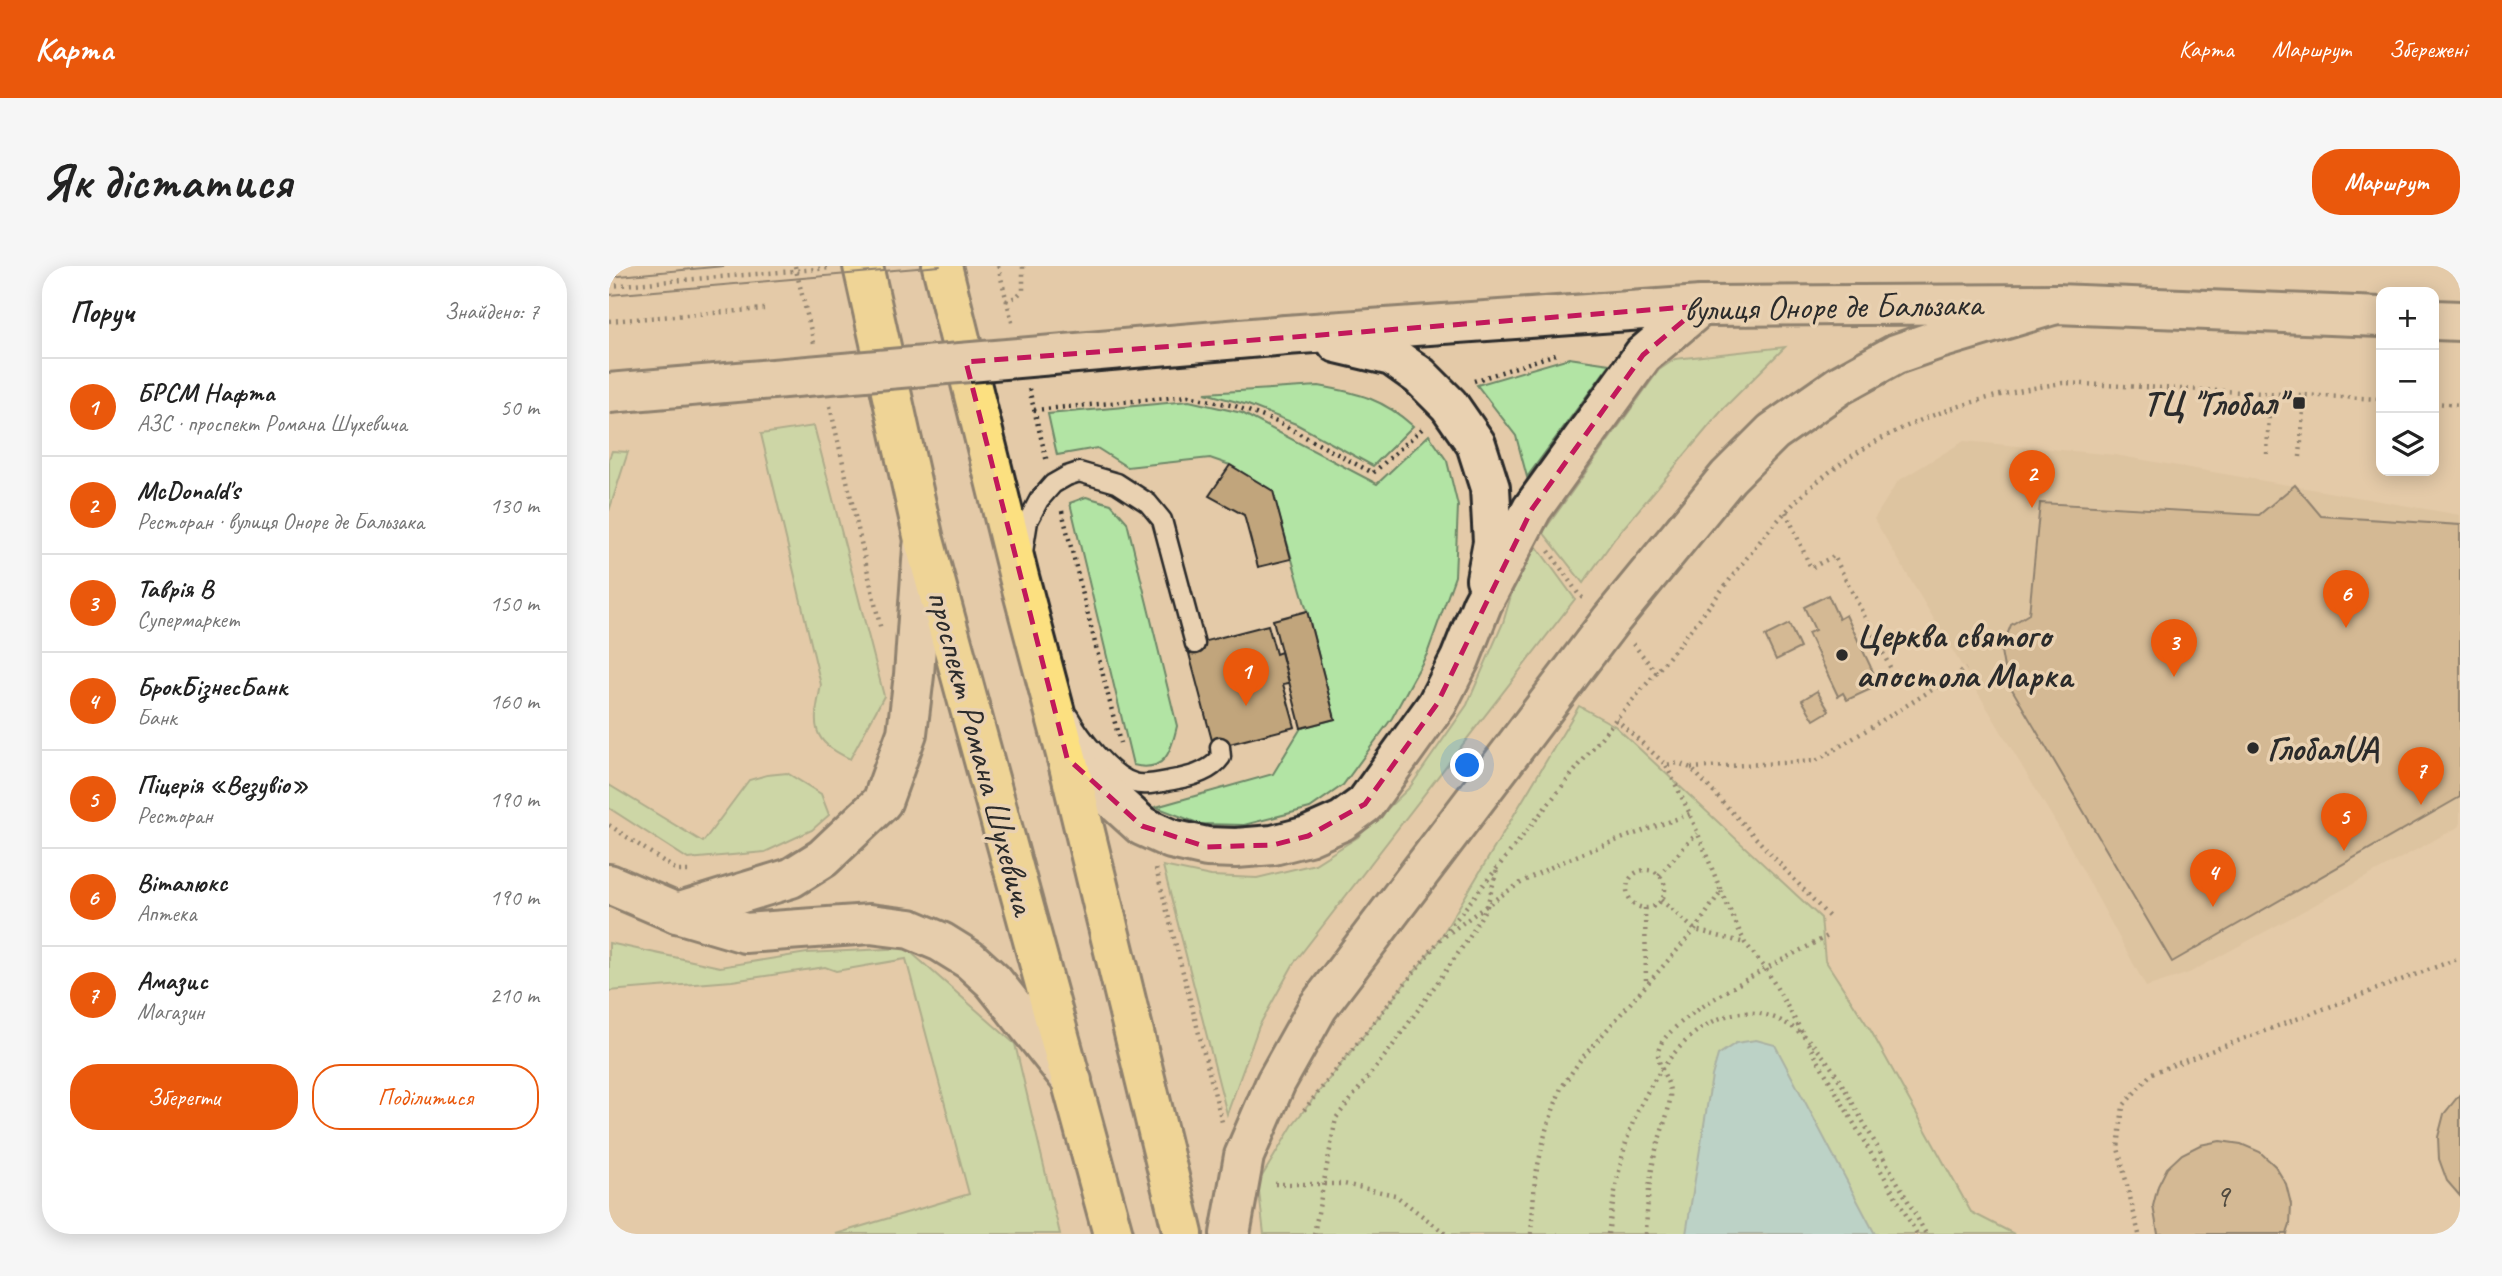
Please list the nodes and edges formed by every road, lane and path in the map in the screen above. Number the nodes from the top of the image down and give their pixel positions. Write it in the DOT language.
graph roads {
  1 [pos="795,266"];
  2 [pos="942,266"];
  3 [pos="998,266"];
  4 [pos="1023,266"];
  5 [pos="847,267"];
  6 [pos="609,286"];
  7 [pos="1006,300"];
  8 [pos="2056,304"];
  9 [pos="1701,306"];
  10 [pos="764,309"];
  11 [pos="2376,317"];
  12 [pos="2439,320"];
  13 [pos="609,321"];
  14 [pos="2460,321"];
  15 [pos="1286,335"];
  16 [pos="1016,337"];
  17 [pos="815,345"];
  18 [pos="1028,386"];
  19 [pos="609,393"];
  20 [pos="2270,393"];
  21 [pos="2304,394"];
  22 [pos="828,398"];
  23 [pos="2376,399"];
  24 [pos="2439,403"];
  25 [pos="2460,405"];
  26 [pos="1034,410"];
  27 [pos="1426,425"];
  28 [pos="2267,454"];
  29 [pos="2300,457"];
  30 [pos="1053,484"];
  31 [pos="1786,512"];
  32 [pos="923,540"];
  33 [pos="1019,577"];
  34 [pos="1482,604"];
  35 [pos="884,642"];
  36 [pos="1195,644"];
  37 [pos="1966,669"];
  38 [pos="1893,673"];
  39 [pos="1047,678"];
  40 [pos="1616,719"];
  41 [pos="1220,747"];
  42 [pos="1067,758"];
  43 [pos="1666,765"];
  44 [pos="1691,768"];
  45 [pos="1131,783"];
  46 [pos="1690,814"];
  47 [pos="609,825"];
  48 [pos="1142,826"];
  49 [pos="1697,833"];
  50 [pos="1497,868"];
  51 [pos="691,872"];
  52 [pos="1659,875"];
  53 [pos="609,884"];
  54 [pos="1721,891"];
  55 [pos="1661,900"];
  56 [pos="1487,906"];
  57 [pos="1645,908"];
  58 [pos="677,913"];
  59 [pos="1831,919"];
  60 [pos="1695,930"];
  61 [pos="1829,934"];
  62 [pos="1438,942"];
  63 [pos="1745,943"];
  64 [pos="2460,958"];
  65 [pos="1766,969"];
  66 [pos="1646,983"];
  67 [pos="1804,1036"];
  68 [pos="1663,1071"];
  69 [pos="1074,1083"];
  70 [pos="1302,1112"];
  71 [pos="1251,1170"];
  72 [pos="1322,1184"];
  73 [pos="1114,1234"];
  74 [pos="1184,1234"];
  75 [pos="1230,1234"];
  76 [pos="1314,1234"];
  77 [pos="1446,1234"];
  78 [pos="1531,1234"];
  79 [pos="1608,1234"];
  80 [pos="1646,1234"];
  81 [pos="1917,1234"];
  82 [pos="1926,1234"];
  83 [pos="2139,1234"];
  1 -- 17 [label="path"];
  2 -- 33 [label="main road"];
  3 -- 7 [label="path"];
  4 -- 7 [label="path"];
  5 -- 6 [label="path"];
  5 -- 32 [label="main road, проспект Романа Шухевича"];
  7 -- 16 [label="path"];
  8 -- 9 [label="street, вулиця Оноре де Бальзака"];
  8 -- 11 [label="street, вулиця Оноре де Бальзака"];
  8 -- 71 [label="street"];
  9 -- 15 [label="street, вулиця Оноре де Бальзака"];
  9 -- 34 [label="street"];
  10 -- 13 [label="path"];
  12 -- 14 [label="street"];
  15 -- 19 [label="street, вулиця Оноре де Бальзака, bridge"];
  15 -- 34 [label="street"];
  18 -- 26 [label="path"];
  20 -- 21 [label="path"];
  20 -- 28 [label="path"];
  20 -- 31 [label="path"];
  21 -- 23 [label="path"];
  21 -- 29 [label="path"];
  22 -- 35 [label="path"];
  24 -- 25 [label="path"];
  26 -- 27 [label="path"];
  26 -- 30 [label="path"];
  30 -- 33 [label="lane"];
  30 -- 36 [label="lane"];
  30 -- 45 [label="path"];
  31 -- 38 [label="path"];
  31 -- 40 [label="path"];
  32 -- 58 [label="street"];
  32 -- 69 [label="main road, проспект Романа Шухевича"];
  33 -- 39 [label="main road"];
  34 -- 48 [label="street"];
  37 -- 44 [label="path"];
  39 -- 42 [label="main road"];
  39 -- 45 [label="lane"];
  40 -- 43 [label="path"];
  40 -- 50 [label="path"];
  41 -- 45 [label="lane"];
  42 -- 48 [label="street"];
  42 -- 74 [label="main road"];
  43 -- 44 [label="path"];
  43 -- 46 [label="path"];
  44 -- 59 [label="path"];
  46 -- 49 [label="path"];
  46 -- 56 [label="path"];
  47 -- 51 [label="path"];
  48 -- 71 [label="path"];
  49 -- 52 [label="path"];
  49 -- 54 [label="path"];
  50 -- 56 [label="path"];
  50 -- 62 [label="path"];
  52 -- 55 [label="path"];
  52 -- 57 [label="path"];
  53 -- 58 [label="street"];
  54 -- 60 [label="path"];
  54 -- 63 [label="path"];
  55 -- 57 [label="path"];
  55 -- 60 [label="path"];
  56 -- 62 [label="path"];
  56 -- 72 [label="path"];
  57 -- 66 [label="path"];
  58 -- 69 [label="street"];
  60 -- 63 [label="path"];
  60 -- 66 [label="path"];
  61 -- 65 [label="path"];
  62 -- 70 [label="path"];
  63 -- 65 [label="path"];
  64 -- 83 [label="path"];
  65 -- 67 [label="path"];
  65 -- 68 [label="path"];
  66 -- 78 [label="path"];
  67 -- 68 [label="path"];
  67 -- 81 [label="path"];
  67 -- 82 [label="path"];
  68 -- 79 [label="path"];
  68 -- 80 [label="path"];
  69 -- 73 [label="main road, проспект Романа Шухевича"];
  71 -- 72 [label="path"];
  71 -- 75 [label="street"];
  72 -- 76 [label="path"];
  72 -- 77 [label="path"];
}
